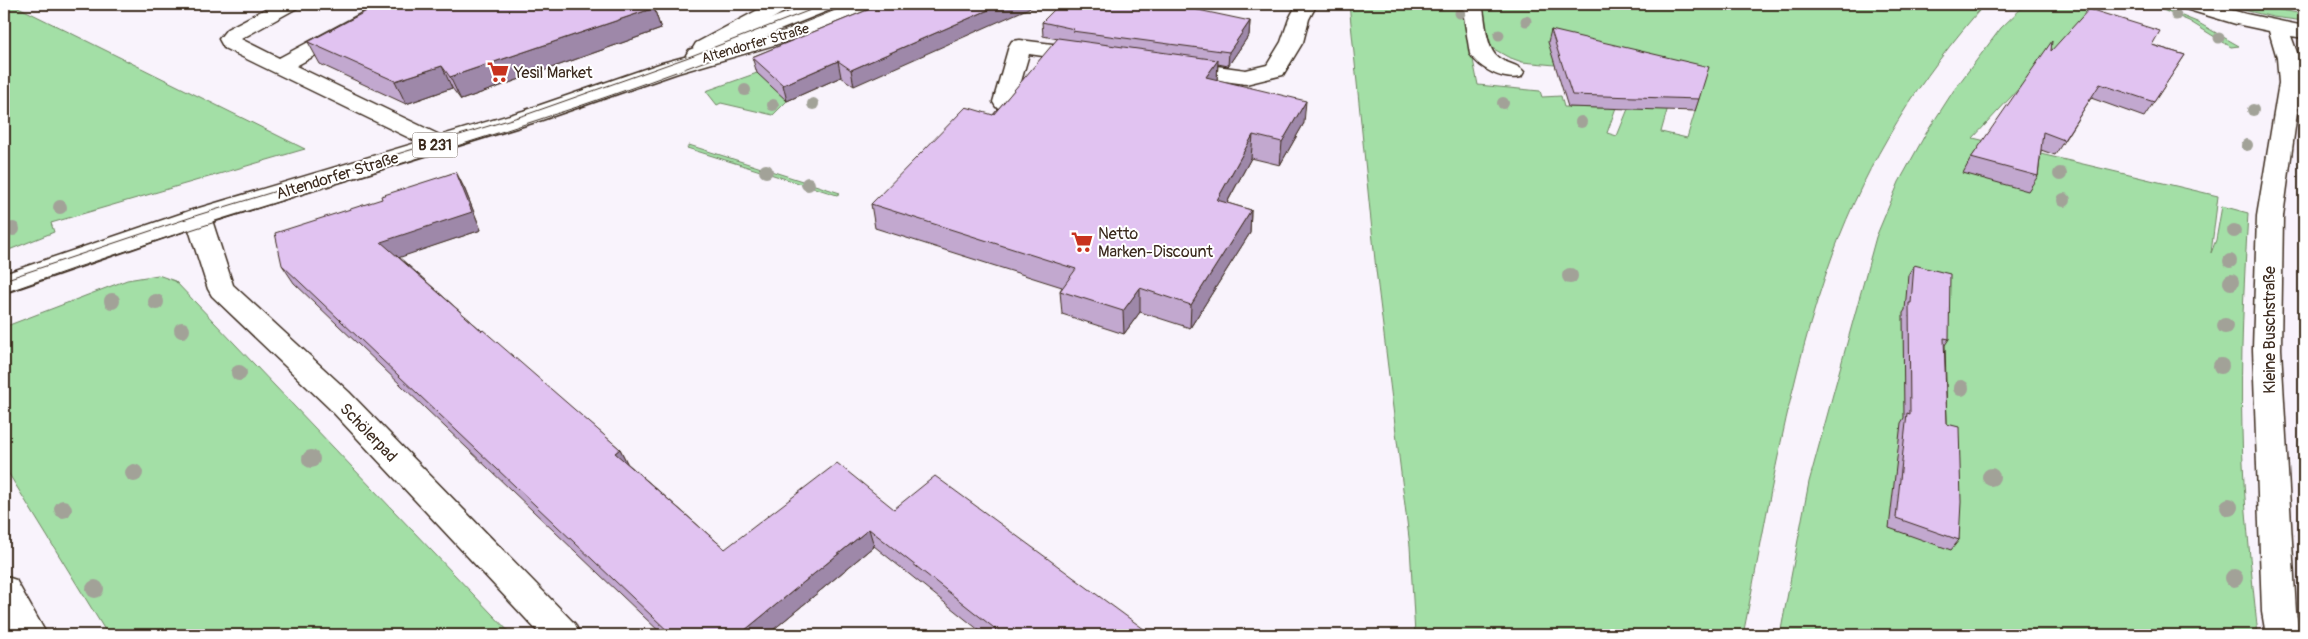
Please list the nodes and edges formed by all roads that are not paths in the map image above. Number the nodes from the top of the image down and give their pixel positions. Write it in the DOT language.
graph roads {
  1 [pos="290,4"];
  2 [pos="394,4"];
  3 [pos="784,4"];
  4 [pos="828,4"];
  5 [pos="868,4"];
  6 [pos="1307,4"];
  7 [pos="1472,4"];
  8 [pos="2189,4"];
  9 [pos="2291,30"];
  10 [pos="1108,58"];
  11 [pos="1157,65"];
  12 [pos="280,66"];
  13 [pos="670,68"];
  14 [pos="1513,72"];
  15 [pos="2297,86"];
  16 [pos="1004,102"];
  17 [pos="440,144"];
  18 [pos="198,217"];
  19 [pos="4,284"];
  20 [pos="4,590"];
  21 [pos="30,635"];
  22 [pos="563,635"];
  23 [pos="2283,635"];
  1 -- 12 [label="street"];
  2 -- 12 [label="street"];
  3 -- 13 [label="street, Altendorfer Straße / B 231"];
  4 -- 13 [label="street"];
  5 -- 13 [label="street, Altendorfer Straße / B 231"];
  6 -- 11 [label="street"];
  7 -- 14 [label="street"];
  8 -- 9 [label="street"];
  9 -- 15 [label="street, Kleine Buschstraße"];
  10 -- 16 [label="street"];
  12 -- 17 [label="street"];
  13 -- 17 [label="street, Altendorfer Straße / B 231"];
  15 -- 23 [label="street, Kleine Buschstraße"];
  17 -- 18 [label="street, Altendorfer Straße / B 231"];
  18 -- 19 [label="street, Altendorfer Straße / B 231"];
  18 -- 22 [label="street, Schölerpad"];
  20 -- 21 [label="street"];
}
